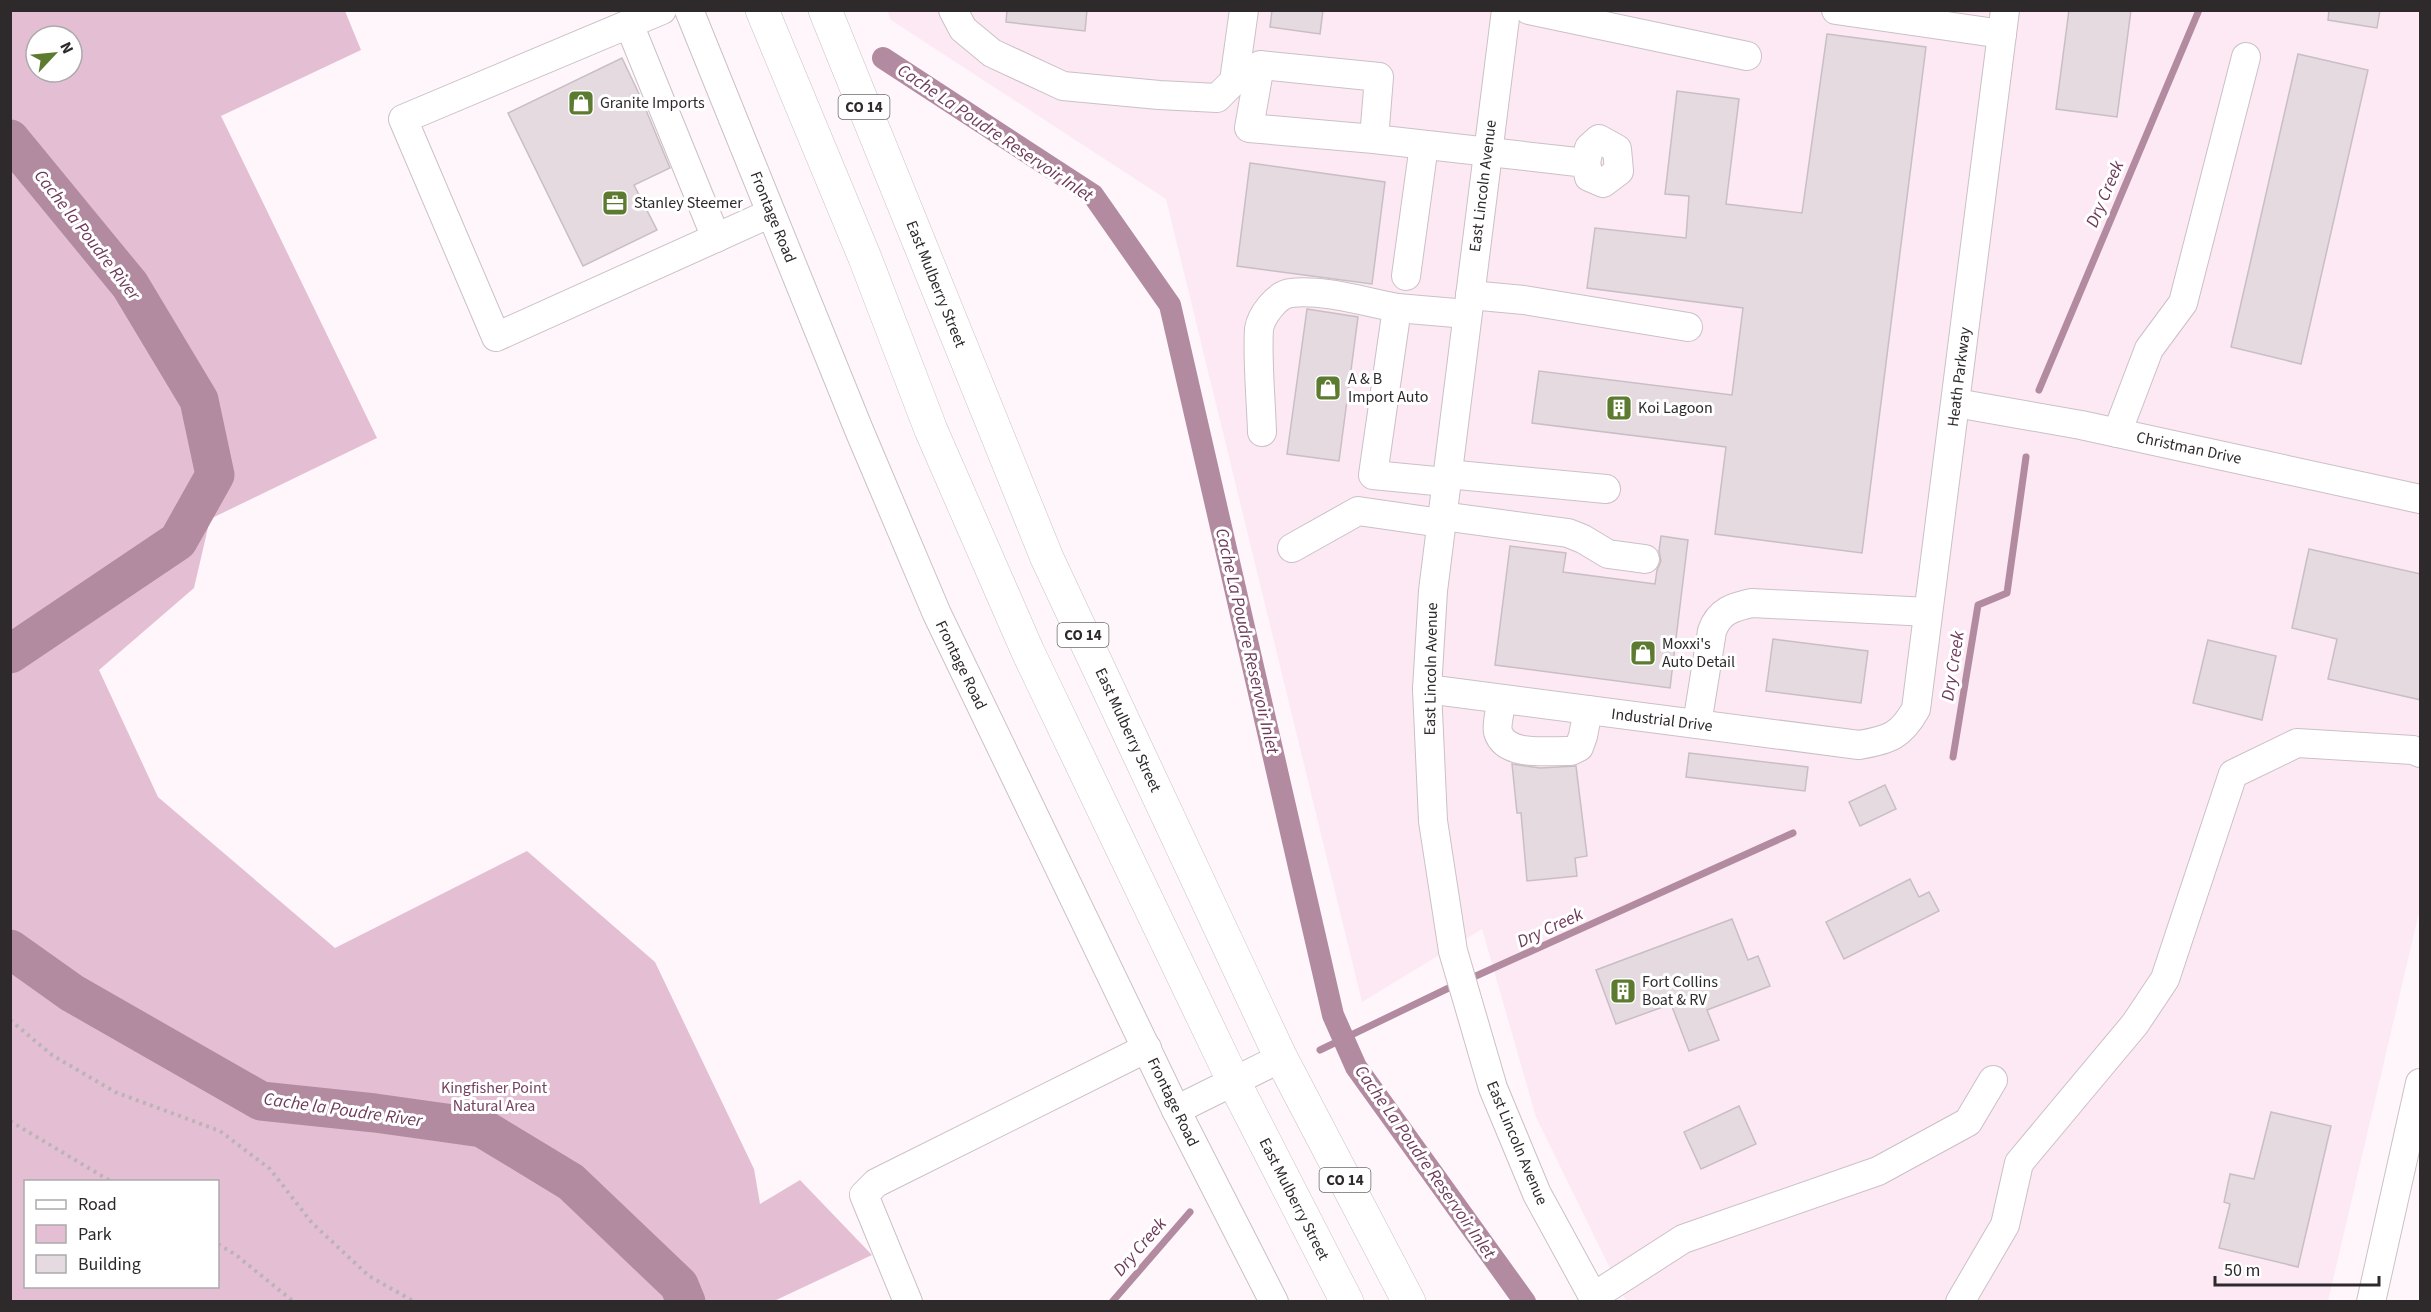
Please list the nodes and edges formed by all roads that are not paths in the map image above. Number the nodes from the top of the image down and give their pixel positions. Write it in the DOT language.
graph roads {
  1 [pos="662,10"];
  2 [pos="689,10"];
  3 [pos="762,10"];
  4 [pos="784,10"];
  5 [pos="825,10"];
  6 [pos="953,10"];
  7 [pos="1244,10"];
  8 [pos="1506,10"];
  9 [pos="1528,10"];
  10 [pos="1836,10"];
  11 [pos="2004,22"];
  12 [pos="629,24"];
  13 [pos="1747,56"];
  14 [pos="2246,57"];
  15 [pos="1374,139"];
  16 [pos="1424,145"];
  17 [pos="1488,151"];
  18 [pos="1586,163"];
  19 [pos="771,213"];
  20 [pos="716,238"];
  21 [pos="865,258"];
  22 [pos="1406,276"];
  23 [pos="1469,304"];
  24 [pos="1397,308"];
  25 [pos="1688,327"];
  26 [pos="1956,404"];
  27 [pos="1262,432"];
  28 [pos="2117,433"];
  29 [pos="1447,478"];
  30 [pos="1606,489"];
  31 [pos="2421,499"];
  32 [pos="1442,519"];
  33 [pos="1292,548"];
  34 [pos="1645,559"];
  35 [pos="1928,612"];
  36 [pos="1428,689"];
  37 [pos="1502,699"];
  38 [pos="1587,710"];
  39 [pos="1697,724"];
  40 [pos="1895,736"];
  41 [pos="2421,753"];
  42 [pos="1147,1048"];
  43 [pos="1281,1058"];
  44 [pos="1994,1080"];
  45 [pos="1234,1082"];
  46 [pos="2421,1083"];
  47 [pos="1176,1110"];
  48 [pos="2415,1135"];
  49 [pos="1594,1299"];
  50 [pos="908,1302"];
  51 [pos="1274,1302"];
  52 [pos="1347,1302"];
  53 [pos="1409,1302"];
  54 [pos="1960,1302"];
  55 [pos="2371,1302"];
  1 -- 12 [label="street"];
  2 -- 19 [label="street, Frontage Road"];
  3 -- 21 [label="highway, East Mulberry Street"];
  4 -- 21 [label="highway"];
  5 -- 43 [label="highway, East Mulberry Street / CO 14"];
  6 -- 7 [label="street"];
  8 -- 17 [label="street, East Lincoln Avenue"];
  9 -- 13 [label="street"];
  10 -- 11 [label="street"];
  11 -- 26 [label="street, Heath Parkway"];
  12 -- 20 [label="street"];
  12 -- 20 [label="street"];
  14 -- 28 [label="street"];
  15 -- 15 [label="street"];
  15 -- 16 [label="street"];
  16 -- 17 [label="street"];
  16 -- 22 [label="street"];
  17 -- 18 [label="street"];
  17 -- 23 [label="street, East Lincoln Avenue"];
  19 -- 20 [label="street"];
  19 -- 42 [label="street, Frontage Road"];
  21 -- 45 [label="highway, East Mulberry Street"];
  23 -- 24 [label="street"];
  23 -- 25 [label="street"];
  23 -- 29 [label="street, East Lincoln Avenue"];
  24 -- 27 [label="street"];
  24 -- 29 [label="street"];
  26 -- 28 [label="street, Christman Drive"];
  26 -- 35 [label="street, Heath Parkway"];
  28 -- 31 [label="street, Christman Drive"];
  29 -- 30 [label="street"];
  29 -- 32 [label="street, East Lincoln Avenue"];
  32 -- 33 [label="street"];
  32 -- 34 [label="street"];
  32 -- 36 [label="street, East Lincoln Avenue"];
  35 -- 39 [label="street"];
  35 -- 40 [label="street, Heath Parkway"];
  36 -- 37 [label="street, Industrial Drive"];
  36 -- 49 [label="street, East Lincoln Avenue"];
  37 -- 38 [label="street, Industrial Drive"];
  37 -- 38 [label="street"];
  38 -- 39 [label="street, Industrial Drive"];
  39 -- 40 [label="street, Industrial Drive"];
  41 -- 54 [label="street"];
  42 -- 47 [label="street, Frontage Road"];
  42 -- 50 [label="street"];
  43 -- 45 [label="street"];
  43 -- 53 [label="highway, East Mulberry Street / CO 14"];
  44 -- 49 [label="street"];
  45 -- 47 [label="street"];
  45 -- 52 [label="highway, East Mulberry Street"];
  46 -- 48 [label="street"];
  47 -- 51 [label="street, Frontage Road"];
  48 -- 55 [label="street"];
}
